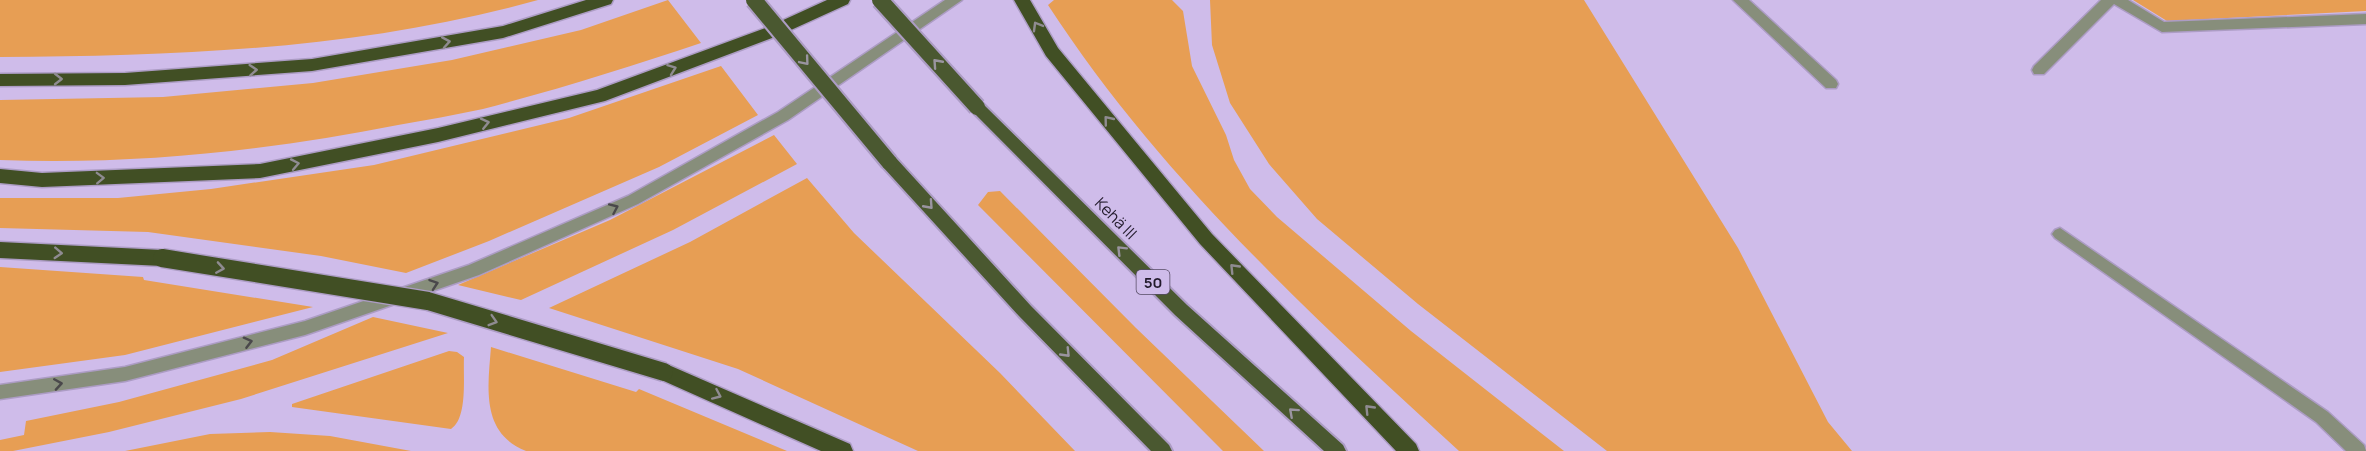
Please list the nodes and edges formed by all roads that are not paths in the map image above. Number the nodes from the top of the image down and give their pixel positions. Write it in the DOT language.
graph roads {
  1 [pos="605,0"];
  2 [pos="754,0"];
  3 [pos="842,0"];
  4 [pos="880,0"];
  5 [pos="955,0"];
  6 [pos="1022,0"];
  7 [pos="1740,0"];
  8 [pos="2109,0"];
  9 [pos="2118,0"];
  10 [pos="2366,19"];
  11 [pos="2038,70"];
  12 [pos="0,80"];
  13 [pos="1831,84"];
  14 [pos="0,176"];
  15 [pos="2060,234"];
  16 [pos="0,250"];
  17 [pos="0,392"];
  18 [pos="843,451"];
  19 [pos="1163,451"];
  20 [pos="1337,451"];
  21 [pos="1409,451"];
  22 [pos="2358,451"];
  12 -- 1 [label="highway, one-way"];
  2 -- 19 [label="highway, one-way, bridge"];
  14 -- 3 [label="highway, one-way"];
  20 -- 4 [label="highway, Kehä III / 50, one-way, bridge"];
  17 -- 5 [label="lane, one-way"];
  21 -- 6 [label="highway, one-way"];
  7 -- 13 [label="lane"];
  8 -- 11 [label="lane"];
  9 -- 10 [label="lane"];
  15 -- 22 [label="lane"];
  16 -- 18 [label="highway, one-way, bridge"];
}
